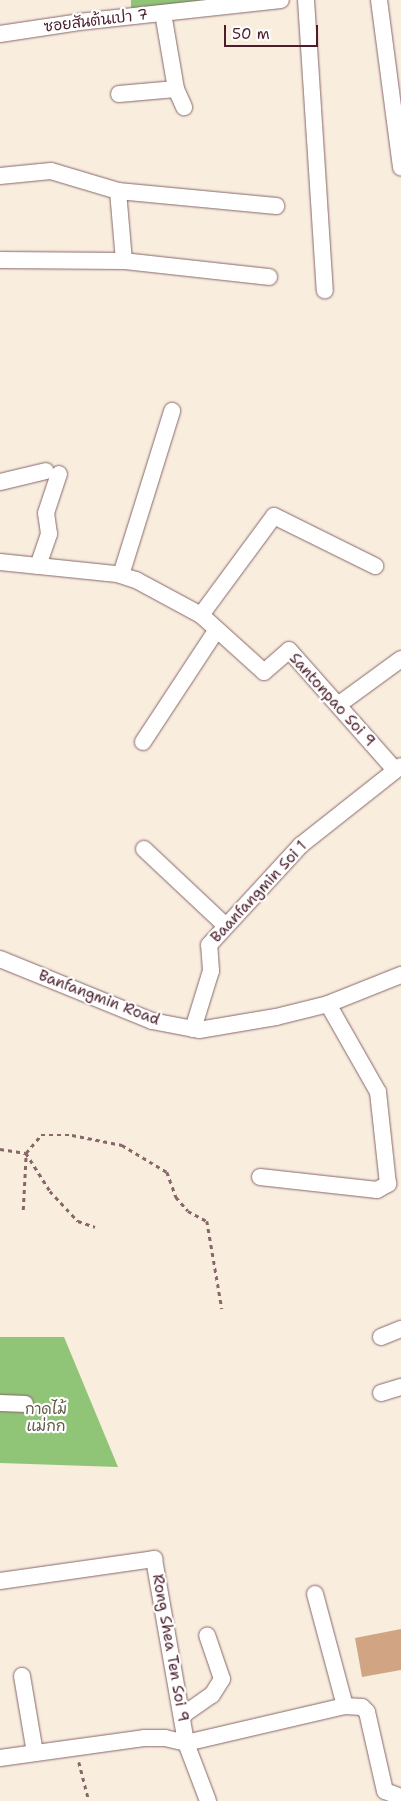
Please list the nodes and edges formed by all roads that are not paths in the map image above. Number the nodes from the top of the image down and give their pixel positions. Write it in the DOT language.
graph roads {
  1 [pos="281,0"];
  2 [pos="306,0"];
  3 [pos="379,0"];
  4 [pos="163,13"];
  5 [pos="0,34"];
  6 [pos="176,90"];
  7 [pos="119,94"];
  8 [pos="184,107"];
  9 [pos="401,168"];
  10 [pos="0,176"];
  11 [pos="118,190"];
  12 [pos="276,206"];
  13 [pos="0,260"];
  14 [pos="124,261"];
  15 [pos="269,277"];
  16 [pos="325,290"];
  17 [pos="172,412"];
  18 [pos="0,482"];
  19 [pos="0,562"];
  20 [pos="38,566"];
  21 [pos="375,566"];
  22 [pos="121,575"];
  23 [pos="201,615"];
  24 [pos="216,631"];
  25 [pos="401,659"];
  26 [pos="338,705"];
  27 [pos="143,742"];
  28 [pos="398,768"];
  29 [pos="144,849"];
  30 [pos="225,925"];
  31 [pos="0,960"];
  32 [pos="401,975"];
  33 [pos="328,1004"];
  34 [pos="193,1030"];
  35 [pos="260,1177"];
  36 [pos="401,1329"];
  37 [pos="381,1337"];
  38 [pos="401,1387"];
  39 [pos="381,1393"];
  40 [pos="0,1403"];
  41 [pos="25,1404"];
  42 [pos="0,1581"];
  43 [pos="315,1594"];
  44 [pos="207,1635"];
  45 [pos="22,1676"];
  46 [pos="345,1706"];
  47 [pos="182,1715"];
  48 [pos="186,1743"];
  49 [pos="35,1753"];
  50 [pos="0,1758"];
  51 [pos="401,1798"];
  52 [pos="208,1801"];
  1 -- 4 [label="street, ซอยสันต้นเปา 7"];
  2 -- 16 [label="street"];
  3 -- 9 [label="street"];
  4 -- 5 [label="street, ซอยสันต้นเปา 7"];
  4 -- 6 [label="street"];
  6 -- 7 [label="street"];
  6 -- 8 [label="street"];
  10 -- 11 [label="street"];
  11 -- 12 [label="street"];
  11 -- 14 [label="street"];
  13 -- 14 [label="street"];
  14 -- 15 [label="street"];
  17 -- 22 [label="street"];
  18 -- 20 [label="street"];
  19 -- 20 [label="street, Santonpao Soi 9"];
  20 -- 22 [label="street, Santonpao Soi 9"];
  21 -- 23 [label="street"];
  22 -- 23 [label="street, Santonpao Soi 9"];
  23 -- 24 [label="street, Santonpao Soi 9"];
  24 -- 26 [label="street, Santonpao Soi 9"];
  24 -- 27 [label="street"];
  25 -- 26 [label="street"];
  26 -- 28 [label="street, Santonpao Soi 9"];
  28 -- 30 [label="street, Baanfangmin Soi 1"];
  29 -- 30 [label="street"];
  30 -- 34 [label="street, Baanfangmin Soi 1"];
  31 -- 34 [label="street, Banfangmin Road"];
  32 -- 33 [label="street, Banfangmin Road"];
  33 -- 34 [label="street, Banfangmin Road"];
  33 -- 35 [label="street"];
  36 -- 37 [label="street"];
  38 -- 39 [label="street"];
  40 -- 41 [label="street"];
  42 -- 47 [label="street, Rong Shea Ten Soi 9"];
  43 -- 46 [label="street"];
  44 -- 47 [label="street"];
  45 -- 49 [label="street"];
  46 -- 48 [label="street"];
  46 -- 51 [label="street"];
  47 -- 48 [label="street, Rong Shea Ten Soi 9"];
  48 -- 49 [label="street"];
  48 -- 52 [label="street, Rong Shea Ten Soi 9"];
  49 -- 50 [label="street"];
}
